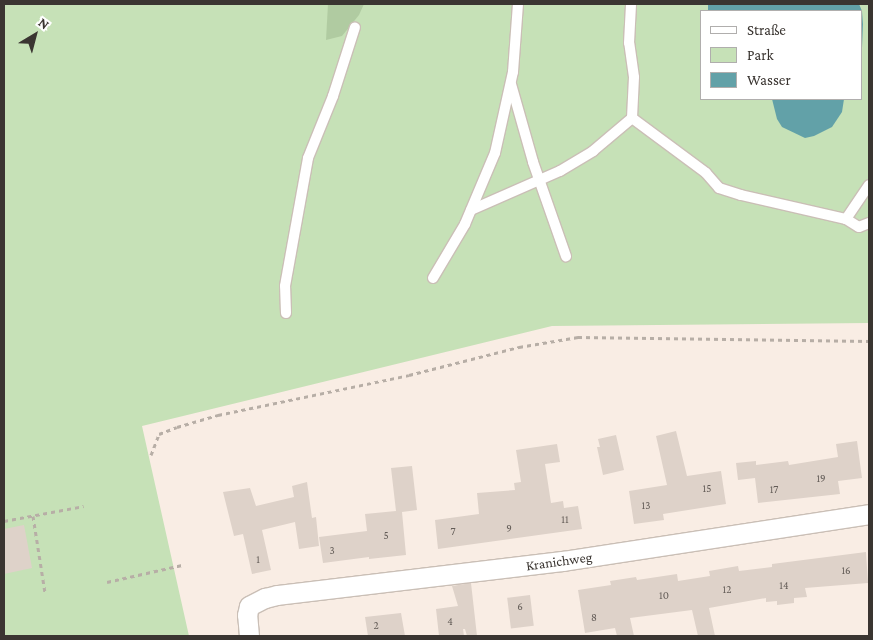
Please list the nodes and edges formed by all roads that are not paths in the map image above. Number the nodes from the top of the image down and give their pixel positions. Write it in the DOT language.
graph roads {
  1 [pos="518,4"];
  2 [pos="631,4"];
  3 [pos="355,27"];
  4 [pos="511,83"];
  5 [pos="632,118"];
  6 [pos="540,180"];
  7 [pos="869,185"];
  8 [pos="471,210"];
  9 [pos="846,219"];
  10 [pos="869,223"];
  11 [pos="566,256"];
  12 [pos="433,278"];
  13 [pos="286,313"];
  14 [pos="869,514"];
  15 [pos="249,636"];
  1 -- 4 [label="lane"];
  2 -- 5 [label="lane"];
  3 -- 13 [label="lane"];
  4 -- 6 [label="lane"];
  4 -- 8 [label="lane"];
  5 -- 6 [label="lane"];
  5 -- 9 [label="lane"];
  6 -- 8 [label="lane"];
  6 -- 11 [label="lane"];
  7 -- 9 [label="lane"];
  8 -- 12 [label="lane"];
  9 -- 10 [label="lane"];
  14 -- 15 [label="street, Kranichweg"];
}
